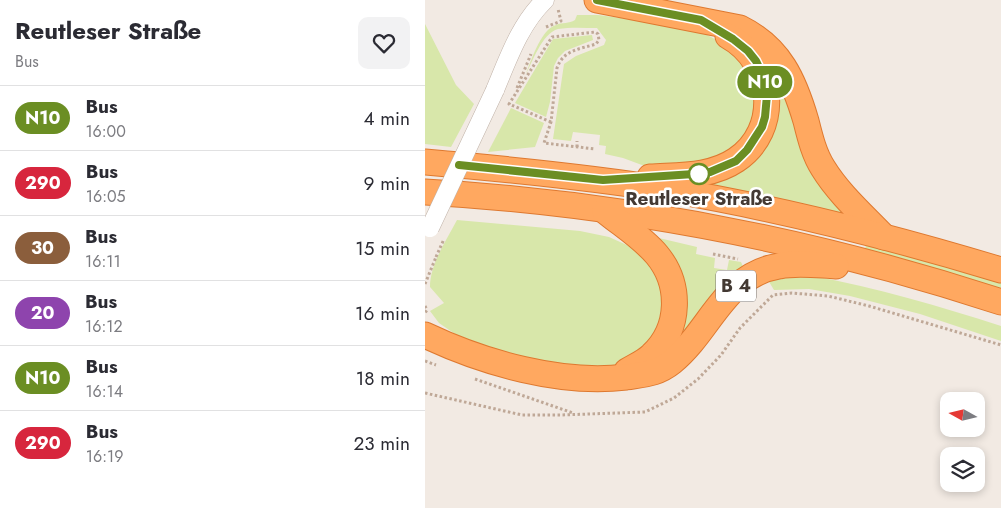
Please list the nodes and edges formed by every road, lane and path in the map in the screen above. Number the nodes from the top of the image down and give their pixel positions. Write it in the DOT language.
graph roads {
  1 [pos="597,0"];
  2 [pos="551,4"];
  3 [pos="701,20"];
  4 [pos="540,34"];
  5 [pos="533,50"];
  6 [pos="514,95"];
  7 [pos="551,122"];
  8 [pos="577,141"];
  9 [pos="577,147"];
  10 [pos="595,149"];
  11 [pos="425,162"];
  12 [pos="603,180"];
  13 [pos="425,192"];
  14 [pos="605,211"];
  15 [pos="427,232"];
  16 [pos="884,237"];
  17 [pos="713,254"];
  18 [pos="436,257"];
  19 [pos="744,261"];
  20 [pos="891,269"];
  21 [pos="1001,270"];
  22 [pos="425,284"];
  23 [pos="773,295"];
  24 [pos="1001,302"];
  25 [pos="425,306"];
  26 [pos="425,313"];
  27 [pos="425,335"];
  28 [pos="1001,345"];
  29 [pos="425,361"];
  30 [pos="442,367"];
  31 [pos="468,377"];
  32 [pos="615,378"];
  33 [pos="576,414"];
  1 -- 3 [label="highway"];
  2 -- 4 [label="path"];
  2 -- 15 [label="street, bridge"];
  3 -- 12 [label="highway"];
  3 -- 16 [label="highway"];
  5 -- 6 [label="path"];
  6 -- 7 [label="path"];
  6 -- 7 [label="path"];
  7 -- 9 [label="path"];
  8 -- 9 [label="path"];
  9 -- 10 [label="path"];
  11 -- 12 [label="highway"];
  12 -- 16 [label="highway"];
  13 -- 14 [label="highway, B 4"];
  14 -- 20 [label="highway, B 4"];
  14 -- 32 [label="highway, B 4"];
  16 -- 21 [label="highway"];
  17 -- 19 [label="path"];
  18 -- 22 [label="path"];
  20 -- 24 [label="highway, B 4"];
  20 -- 32 [label="highway, B 4"];
  23 -- 28 [label="path"];
  25 -- 26 [label="path"];
  27 -- 32 [label="highway, B 4"];
  29 -- 30 [label="path"];
  31 -- 33 [label="path"];
}
